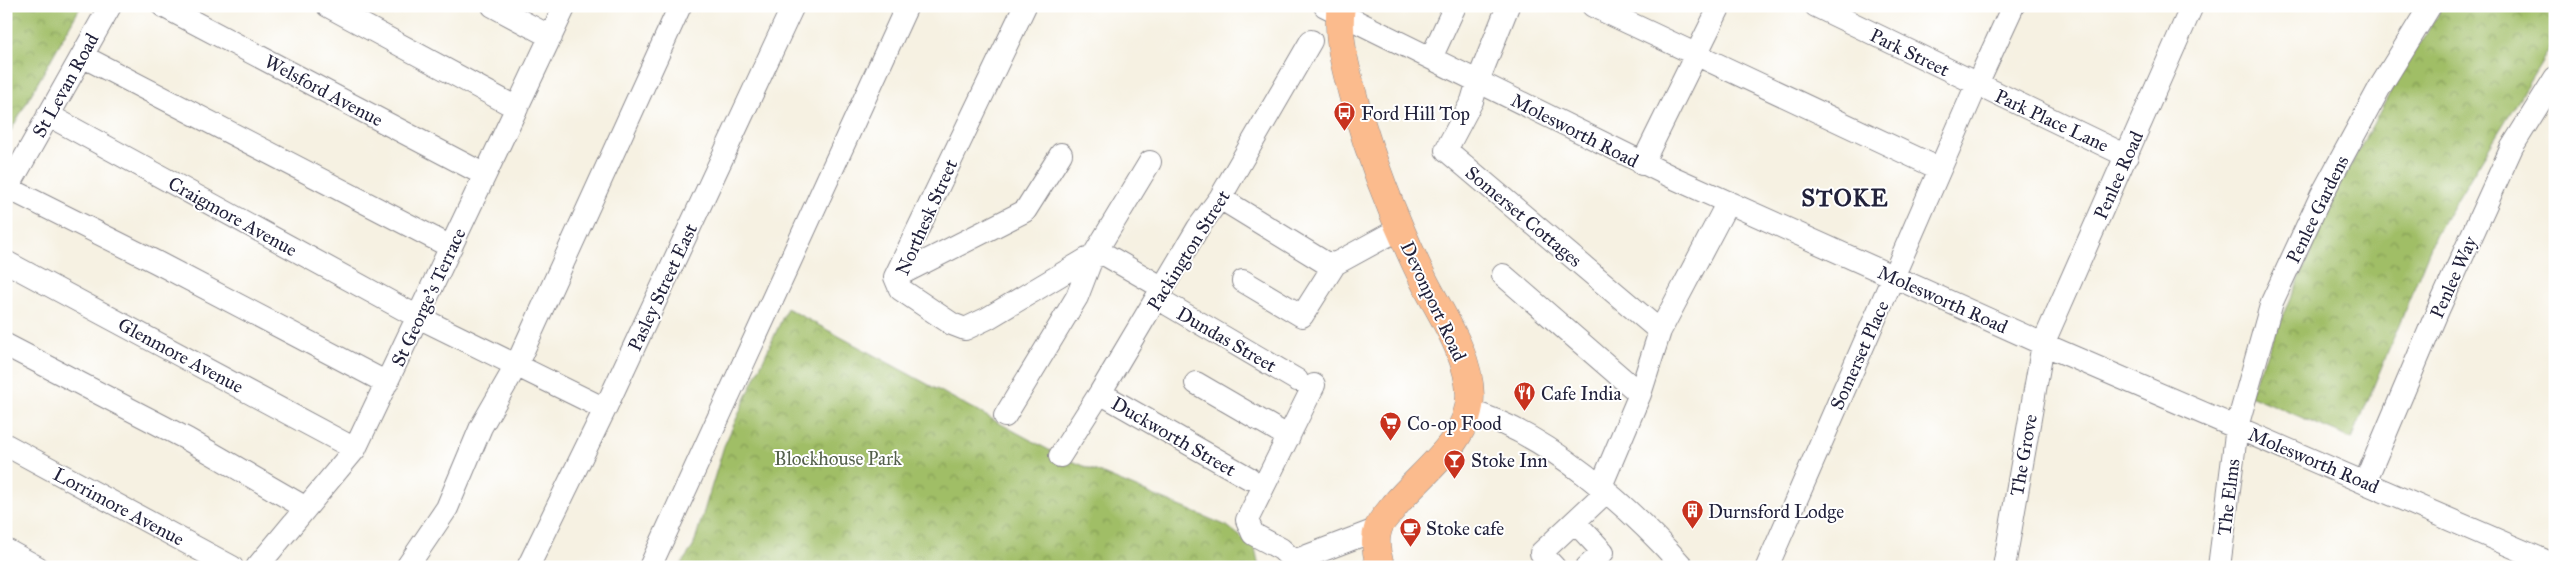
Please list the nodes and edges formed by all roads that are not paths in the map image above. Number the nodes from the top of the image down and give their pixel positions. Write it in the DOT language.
graph roads {
  1 [pos="110,6"];
  2 [pos="163,6"];
  3 [pos="328,6"];
  4 [pos="493,6"];
  5 [pos="565,6"];
  6 [pos="680,6"];
  7 [pos="793,6"];
  8 [pos="907,6"];
  9 [pos="1025,6"];
  10 [pos="1455,6"];
  11 [pos="1508,6"];
  12 [pos="1592,6"];
  13 [pos="1720,6"];
  14 [pos="1816,6"];
  15 [pos="2013,6"];
  16 [pos="2192,6"];
  17 [pos="2430,6"];
  18 [pos="1335,8"];
  19 [pos="550,37"];
  20 [pos="1312,41"];
  21 [pos="1696,55"];
  22 [pos="82,56"];
  23 [pos="1431,58"];
  24 [pos="2555,78"];
  25 [pos="1478,81"];
  26 [pos="1977,84"];
  27 [pos="517,108"];
  28 [pos="48,115"];
  29 [pos="1061,154"];
  30 [pos="2127,156"];
  31 [pos="1150,162"];
  32 [pos="1642,164"];
  33 [pos="1940,169"];
  34 [pos="485,175"];
  35 [pos="7,190"];
  36 [pos="1220,198"];
  37 [pos="1728,202"];
  38 [pos="1400,228"];
  39 [pos="451,247"];
  40 [pos="1092,258"];
  41 [pos="6,262"];
  42 [pos="1335,264"];
  43 [pos="1503,275"];
  44 [pos="1893,276"];
  45 [pos="895,277"];
  46 [pos="1243,281"];
  47 [pos="1160,293"];
  48 [pos="418,317"];
  49 [pos="1660,331"];
  50 [pos="2043,344"];
  51 [pos="6,345"];
  52 [pos="516,366"];
  53 [pos="1196,383"];
  54 [pos="387,384"];
  55 [pos="1100,393"];
  56 [pos="1640,394"];
  57 [pos="605,409"];
  58 [pos="1470,411"];
  59 [pos="1005,416"];
  60 [pos="2237,427"];
  61 [pos="1288,438"];
  62 [pos="6,445"];
  63 [pos="355,449"];
  64 [pos="1060,456"];
  65 [pos="1249,478"];
  66 [pos="2365,482"];
  67 [pos="1604,488"];
  68 [pos="306,508"];
  69 [pos="1575,522"];
  70 [pos="1378,529"];
  71 [pos="6,550"];
  72 [pos="1670,563"];
  73 [pos="1293,564"];
  74 [pos="2555,565"];
  75 [pos="38,567"];
  76 [pos="232,567"];
  77 [pos="257,567"];
  78 [pos="407,567"];
  79 [pos="528,567"];
  80 [pos="650,567"];
  81 [pos="1381,567"];
  82 [pos="1554,567"];
  83 [pos="1587,567"];
  84 [pos="1767,567"];
  85 [pos="2004,567"];
  86 [pos="2219,567"];
  1 -- 22 [label="street, St Levan Road"];
  2 -- 34 [label="street, Welsford Avenue"];
  3 -- 27 [label="street"];
  4 -- 19 [label="street"];
  5 -- 19 [label="street, St George's Terrace"];
  6 -- 52 [label="street"];
  7 -- 57 [label="street, Pasley Street East"];
  8 -- 80 [label="street"];
  9 -- 45 [label="street, Northesk Street"];
  10 -- 23 [label="street"];
  11 -- 25 [label="street"];
  12 -- 21 [label="street"];
  13 -- 21 [label="street"];
  14 -- 26 [label="street, Park Street"];
  15 -- 26 [label="street, Somerset Place"];
  16 -- 30 [label="street, Penlee Road"];
  17 -- 60 [label="street, Penlee Gardens"];
  18 -- 23 [label="street, Molesworth Road"];
  18 -- 38 [label="main road, Devonport Road"];
  19 -- 27 [label="street, St George's Terrace"];
  20 -- 36 [label="street, Packington Street"];
  21 -- 32 [label="street"];
  21 -- 33 [label="street"];
  22 -- 28 [label="street, St Levan Road"];
  22 -- 39 [label="street"];
  23 -- 25 [label="street, Molesworth Road"];
  24 -- 66 [label="street, Penlee Way"];
  25 -- 32 [label="street, Molesworth Road"];
  25 -- 49 [label="street, Somerset Cottages"];
  26 -- 30 [label="street, Park Place Lane"];
  26 -- 33 [label="street, Somerset Place"];
  27 -- 34 [label="street, St George's Terrace"];
  28 -- 35 [label="street, St Levan Road"];
  28 -- 48 [label="street, Craigmore Avenue"];
  29 -- 45 [label="street"];
  30 -- 50 [label="street, Penlee Road"];
  31 -- 40 [label="street"];
  32 -- 37 [label="street, Molesworth Road"];
  33 -- 44 [label="street, Somerset Place"];
  34 -- 39 [label="street, St George's Terrace"];
  35 -- 54 [label="street"];
  36 -- 42 [label="street"];
  36 -- 47 [label="street, Packington Street"];
  37 -- 44 [label="street, Molesworth Road"];
  37 -- 49 [label="street"];
  38 -- 42 [label="street"];
  38 -- 58 [label="main road, Devonport Road"];
  39 -- 48 [label="street, St George's Terrace"];
  40 -- 45 [label="street, Northesk Street"];
  40 -- 47 [label="street"];
  40 -- 59 [label="street"];
  41 -- 63 [label="street, Glenmore Avenue"];
  42 -- 46 [label="street"];
  43 -- 56 [label="street"];
  44 -- 50 [label="street, Molesworth Road"];
  44 -- 84 [label="street, Somerset Place"];
  47 -- 55 [label="street, Packington Street"];
  47 -- 61 [label="street, Dundas Street"];
  48 -- 52 [label="street, Craigmore Avenue"];
  48 -- 54 [label="street, St George's Terrace"];
  49 -- 56 [label="street"];
  50 -- 60 [label="street, Molesworth Road"];
  50 -- 85 [label="street, The Grove"];
  51 -- 68 [label="street"];
  52 -- 57 [label="street, Craigmore Avenue"];
  52 -- 78 [label="street"];
  53 -- 61 [label="street"];
  54 -- 63 [label="street, St George's Terrace"];
  55 -- 64 [label="street, Packington Street"];
  55 -- 65 [label="street, Duckworth Street"];
  56 -- 67 [label="street"];
  57 -- 79 [label="street, Pasley Street East"];
  58 -- 67 [label="street"];
  58 -- 70 [label="main road"];
  60 -- 66 [label="street, Molesworth Road"];
  60 -- 86 [label="street, The Elms"];
  61 -- 73 [label="street"];
  62 -- 76 [label="street, Lorrimore Avenue"];
  63 -- 68 [label="street, St George's Terrace"];
  66 -- 74 [label="street, Molesworth Road"];
  67 -- 69 [label="street"];
  67 -- 72 [label="street"];
  68 -- 77 [label="street, St George's Terrace"];
  69 -- 82 [label="street"];
  69 -- 83 [label="street"];
  70 -- 73 [label="street"];
  70 -- 81 [label="main road"];
  71 -- 75 [label="street"];
}
